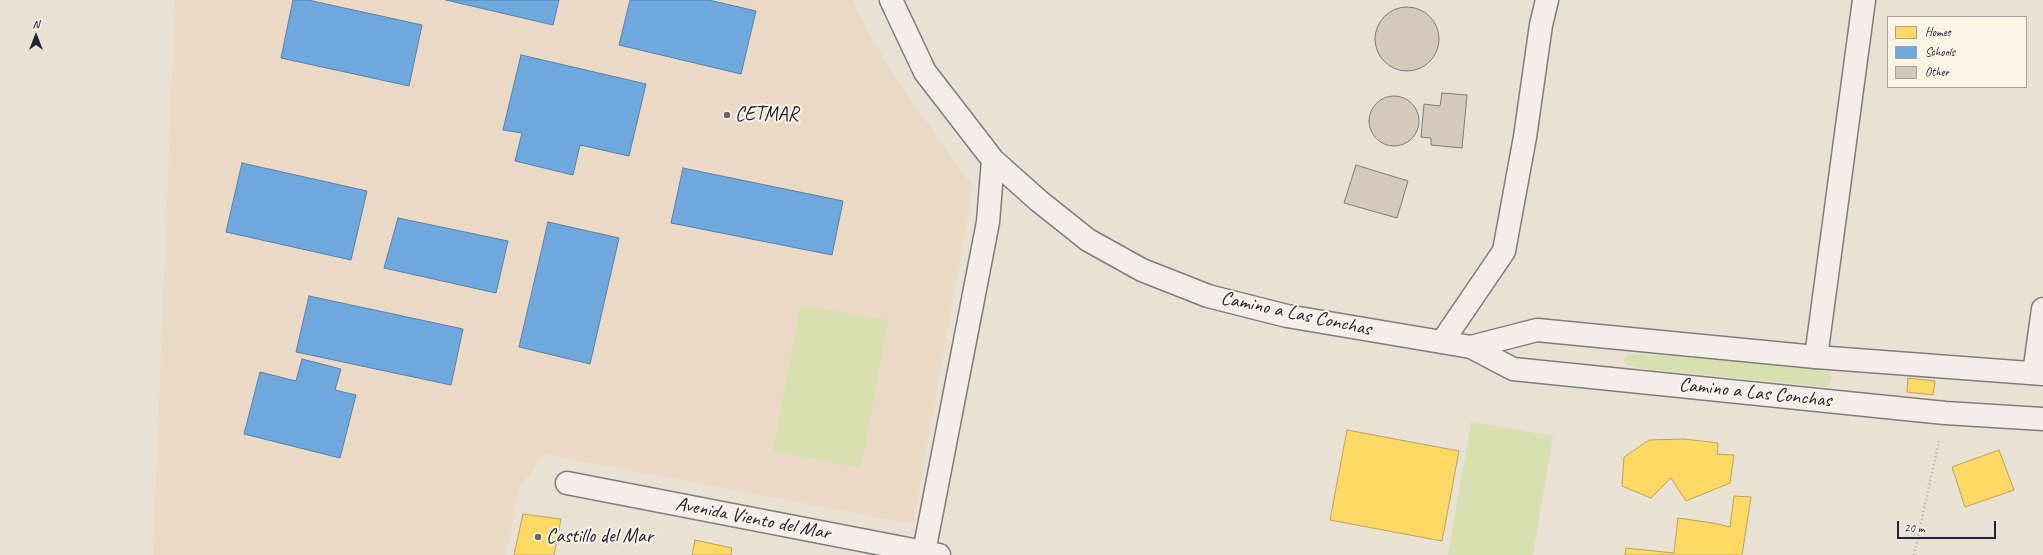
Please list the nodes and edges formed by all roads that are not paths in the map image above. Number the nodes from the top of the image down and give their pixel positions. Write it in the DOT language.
graph roads {
  1 [pos="891,0"];
  2 [pos="1547,0"];
  3 [pos="1864,0"];
  4 [pos="993,160"];
  5 [pos="2043,309"];
  6 [pos="1442,342"];
  7 [pos="1472,347"];
  8 [pos="1816,357"];
  9 [pos="2039,373"];
  10 [pos="2043,419"];
  11 [pos="567,482"];
  12 [pos="931,554"];
  1 -- 4 [label="street, Camino a Las Conchas"];
  2 -- 6 [label="street"];
  3 -- 8 [label="street"];
  4 -- 6 [label="street, Camino a Las Conchas"];
  4 -- 12 [label="street"];
  5 -- 9 [label="street"];
  6 -- 7 [label="street, Camino a Las Conchas"];
  7 -- 8 [label="street, Camino a Las Conchas"];
  7 -- 10 [label="street, Camino a Las Conchas"];
  8 -- 9 [label="street, Camino a Las Conchas"];
  11 -- 12 [label="street, Avenida Viento del Mar"];
}
